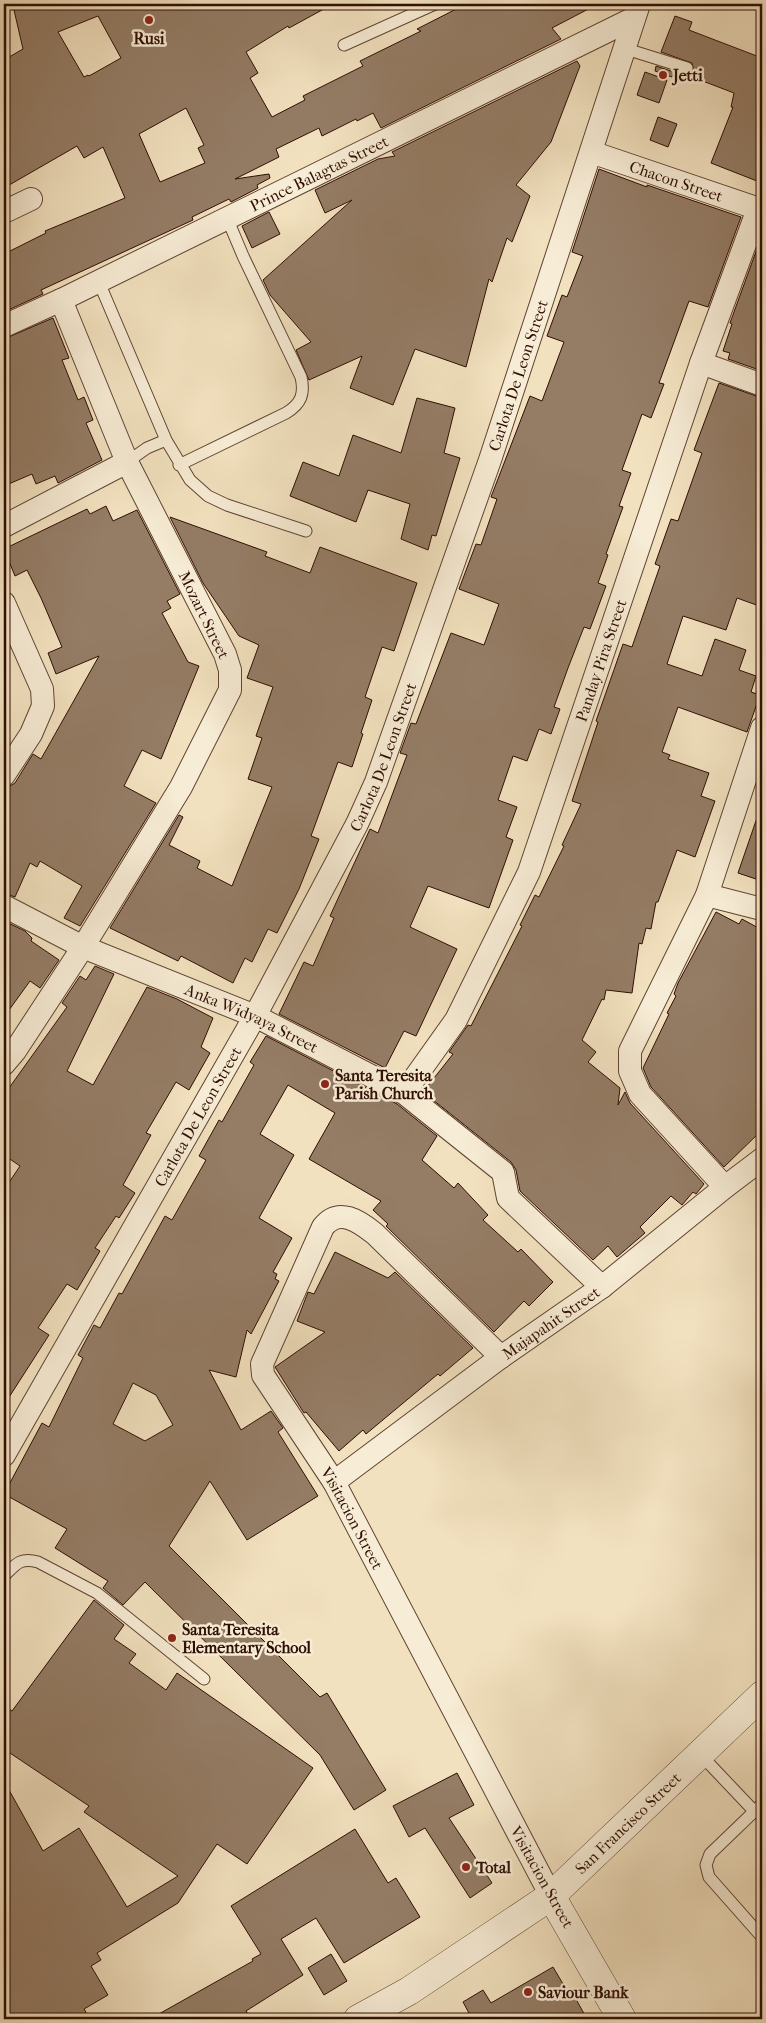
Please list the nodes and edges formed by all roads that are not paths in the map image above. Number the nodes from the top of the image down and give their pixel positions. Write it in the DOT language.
graph roads {
  1 [pos="435,4"];
  2 [pos="636,11"];
  3 [pos="344,45"];
  4 [pos="623,48"];
  5 [pos="687,68"];
  6 [pos="591,152"];
  7 [pos="31,199"];
  8 [pos="760,209"];
  9 [pos="4,212"];
  10 [pos="227,218"];
  11 [pos="98,280"];
  12 [pos="61,300"];
  13 [pos="4,326"];
  14 [pos="702,363"];
  15 [pos="762,385"];
  16 [pos="166,440"];
  17 [pos="127,462"];
  18 [pos="180,465"];
  19 [pos="4,526"];
  20 [pos="306,531"];
  21 [pos="4,603"];
  22 [pos="762,728"];
  23 [pos="4,775"];
  24 [pos="707,895"];
  25 [pos="4,906"];
  26 [pos="762,909"];
  27 [pos="83,947"];
  28 [pos="255,1016"];
  29 [pos="4,1064"];
  30 [pos="404,1093"];
  31 [pos="762,1159"];
  32 [pos="725,1187"];
  33 [pos="602,1287"];
  34 [pos="501,1357"];
  35 [pos="4,1455"];
  36 [pos="334,1482"];
  37 [pos="4,1576"];
  38 [pos="204,1679"];
  39 [pos="759,1704"];
  40 [pos="699,1754"];
  41 [pos="758,1807"];
  42 [pos="551,1896"];
  43 [pos="762,1937"];
  44 [pos="358,2019"];
  45 [pos="622,2019"];
  1 -- 3 [label="lane"];
  2 -- 4 [label="street, Carlota De Leon Street"];
  2 -- 10 [label="street, Prince Balagtas Street"];
  4 -- 5 [label="lane"];
  4 -- 6 [label="street, Carlota De Leon Street"];
  6 -- 8 [label="street, Chacon Street"];
  6 -- 28 [label="street, Carlota De Leon Street"];
  7 -- 9 [label="street"];
  8 -- 14 [label="street, Panday Pira Street"];
  10 -- 11 [label="street, Prince Balagtas Street"];
  10 -- 18 [label="lane"];
  11 -- 12 [label="street, Prince Balagtas Street"];
  11 -- 16 [label="lane"];
  12 -- 13 [label="street, Prince Balagtas Street"];
  12 -- 17 [label="street, Mozart Street"];
  14 -- 15 [label="street"];
  14 -- 30 [label="street, Panday Pira Street"];
  16 -- 17 [label="lane"];
  16 -- 18 [label="lane"];
  17 -- 19 [label="street"];
  17 -- 27 [label="street, Mozart Street"];
  18 -- 20 [label="lane"];
  21 -- 23 [label="street"];
  22 -- 24 [label="street"];
  24 -- 26 [label="street"];
  24 -- 32 [label="street"];
  25 -- 27 [label="street, Anka Widyaya Street"];
  27 -- 28 [label="street, Anka Widyaya Street"];
  27 -- 29 [label="street, Mozart Street"];
  28 -- 30 [label="street, Anka Widyaya Street"];
  28 -- 35 [label="street, Carlota De Leon Street"];
  30 -- 33 [label="street, Anka Widyaya Street"];
  31 -- 32 [label="street, Majapahit Street"];
  32 -- 33 [label="street, Majapahit Street"];
  33 -- 34 [label="street, Majapahit Street"];
  34 -- 36 [label="street, Majapahit Street"];
  34 -- 36 [label="street, Visitacion Street"];
  36 -- 42 [label="street, Visitacion Street"];
  37 -- 38 [label="lane"];
  39 -- 40 [label="street, San Francisco Street"];
  40 -- 41 [label="lane"];
  40 -- 42 [label="street, San Francisco Street"];
  41 -- 43 [label="lane"];
  42 -- 44 [label="street, San Francisco Street"];
  42 -- 45 [label="street, Visitacion Street"];
}
